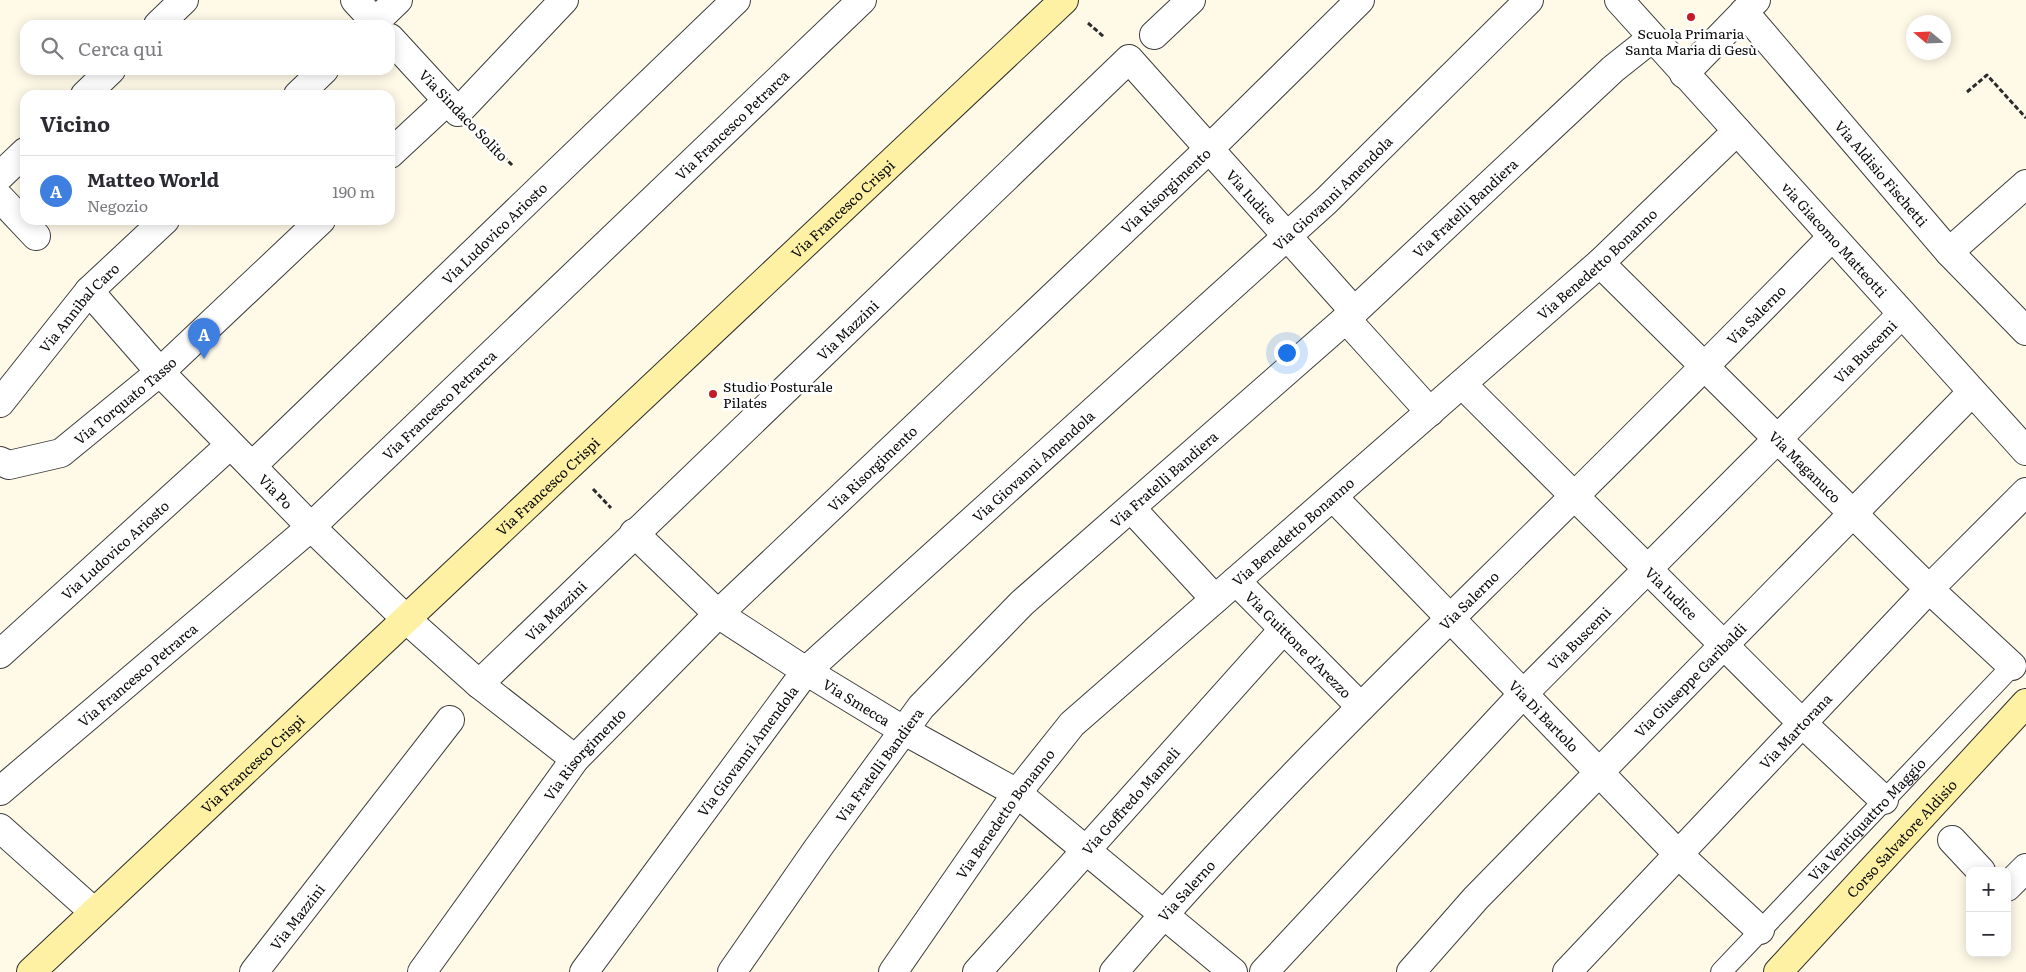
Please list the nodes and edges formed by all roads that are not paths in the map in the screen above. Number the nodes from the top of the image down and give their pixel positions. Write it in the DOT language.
graph roads {
  1 [pos="184,0"];
  2 [pos="355,0"];
  3 [pos="398,0"];
  4 [pos="564,0"];
  5 [pos="736,0"];
  6 [pos="862,0"];
  7 [pos="1063,0"];
  8 [pos="1191,0"];
  9 [pos="1360,0"];
  10 [pos="1530,0"];
  11 [pos="1619,0"];
  12 [pos="1750,6"];
  13 [pos="163,20"];
  14 [pos="372,20"];
  15 [pos="384,20"];
  16 [pos="1154,35"];
  17 [pos="1652,38"];
  18 [pos="395,45"];
  19 [pos="1129,59"];
  20 [pos="1684,74"];
  21 [pos="106,75"];
  22 [pos="319,75"];
  23 [pos="90,90"];
  24 [pos="303,90"];
  25 [pos="452,106"];
  26 [pos="1737,132"];
  27 [pos="1209,149"];
  28 [pos="395,150"];
  29 [pos="20,157"];
  30 [pos="0,176"];
  31 [pos="2026,184"];
  32 [pos="0,198"];
  33 [pos="20,219"];
  34 [pos="26,225"];
  35 [pos="160,225"];
  36 [pos="316,225"];
  37 [pos="1286,235"];
  38 [pos="36,236"];
  39 [pos="1832,237"];
  40 [pos="1949,252"];
  41 [pos="1600,263"];
  42 [pos="89,291"];
  43 [pos="1902,314"];
  44 [pos="1350,315"];
  45 [pos="2026,331"];
  46 [pos="1705,367"];
  47 [pos="160,372"];
  48 [pos="1462,384"];
  49 [pos="1972,392"];
  50 [pos="0,403"];
  51 [pos="1430,412"];
  52 [pos="1778,439"];
  53 [pos="230,445"];
  54 [pos="2026,451"];
  55 [pos="0,461"];
  56 [pos="252,466"];
  57 [pos="2026,492"];
  58 [pos="1575,496"];
  59 [pos="1333,497"];
  60 [pos="1131,508"];
  61 [pos="1852,513"];
  62 [pos="311,527"];
  63 [pos="634,533"];
  64 [pos="1648,569"];
  65 [pos="1236,581"];
  66 [pos="1929,589"];
  67 [pos="1215,599"];
  68 [pos="718,614"];
  69 [pos="406,619"];
  70 [pos="1450,619"];
  71 [pos="1283,630"];
  72 [pos="1724,645"];
  73 [pos="0,654"];
  74 [pos="2012,666"];
  75 [pos="806,671"];
  76 [pos="479,684"];
  77 [pos="1523,694"];
  78 [pos="2026,702"];
  79 [pos="1361,707"];
  80 [pos="450,720"];
  81 [pos="1802,723"];
  82 [pos="903,730"];
  83 [pos="575,759"];
  84 [pos="1599,773"];
  85 [pos="0,791"];
  86 [pos="1017,793"];
  87 [pos="1884,800"];
  88 [pos="0,828"];
  89 [pos="1952,840"];
  90 [pos="1085,850"];
  91 [pos="1678,854"];
  92 [pos="1978,867"];
  93 [pos="2026,868"];
  94 [pos="2011,883"];
  95 [pos="94,912"];
  96 [pos="1164,914"];
  97 [pos="1760,930"];
  98 [pos="31,972"];
  99 [pos="254,972"];
  100 [pos="422,972"];
  101 [pos="584,972"];
  102 [pos="732,972"];
  103 [pos="893,972"];
  104 [pos="977,972"];
  105 [pos="1114,972"];
  106 [pos="1233,972"];
  107 [pos="1264,972"];
  108 [pos="1411,972"];
  109 [pos="1567,972"];
  110 [pos="1721,972"];
  111 [pos="1778,972"];
  1 -- 13 [label="street"];
  2 -- 14 [label="street, Via Sindaco Solito"];
  3 -- 15 [label="street"];
  4 -- 25 [label="street"];
  5 -- 56 [label="street, Via Ludovico Ariosto"];
  6 -- 62 [label="street, Via Francesco Petrarca"];
  7 -- 69 [label="street, Via Francesco Crispi"];
  8 -- 16 [label="street"];
  9 -- 27 [label="street, Via Risorgimento"];
  10 -- 37 [label="street, Via Giovanni Amendola"];
  11 -- 17 [label="street"];
  12 -- 20 [label="street"];
  12 -- 40 [label="street, Via Aldisio Fischetti"];
  17 -- 20 [label="street"];
  17 -- 44 [label="street, Via Fratelli Bandiera"];
  18 -- 25 [label="street, Via Sindaco Solito"];
  19 -- 27 [label="street, Via Iudice"];
  19 -- 63 [label="street, Via Mazzini"];
  20 -- 26 [label="street, via Giacomo Matteotti"];
  21 -- 23 [label="street"];
  22 -- 24 [label="street"];
  25 -- 28 [label="street"];
  26 -- 39 [label="street, via Giacomo Matteotti"];
  26 -- 41 [label="street, Via Benedetto Bonanno"];
  27 -- 37 [label="street, Via Iudice"];
  27 -- 68 [label="street, Via Risorgimento"];
  29 -- 30 [label="street"];
  31 -- 40 [label="street"];
  32 -- 33 [label="street"];
  34 -- 38 [label="street"];
  35 -- 42 [label="street, Via Annibal Caro"];
  36 -- 47 [label="street, Via Torquato Tasso"];
  37 -- 44 [label="street, Via Iudice"];
  37 -- 75 [label="street, Via Giovanni Amendola"];
  39 -- 43 [label="street, via Giacomo Matteotti"];
  39 -- 46 [label="street, Via Salerno"];
  40 -- 45 [label="street, Via Aldisio Fischetti"];
  41 -- 46 [label="street, Via Maganuco"];
  41 -- 48 [label="street, Via Benedetto Bonanno"];
  42 -- 47 [label="street, Via Po"];
  42 -- 50 [label="street, Via Annibal Caro"];
  43 -- 49 [label="street, via Giacomo Matteotti"];
  43 -- 52 [label="street, Via Buscemi"];
  44 -- 51 [label="street, Via Iudice"];
  44 -- 60 [label="street, Via Fratelli Bandiera"];
  46 -- 52 [label="street, Via Maganuco"];
  46 -- 58 [label="street, Via Salerno"];
  47 -- 53 [label="street, Via Po"];
  47 -- 55 [label="street, Via Torquato Tasso"];
  48 -- 51 [label="street, Via Benedetto Bonanno"];
  48 -- 58 [label="street, Via Iudice"];
  49 -- 54 [label="street, via Giacomo Matteotti"];
  49 -- 61 [label="street, Via Giuseppe Garibaldi"];
  51 -- 59 [label="street, Via Benedetto Bonanno"];
  52 -- 61 [label="street, Via Maganuco"];
  52 -- 64 [label="street, Via Buscemi"];
  53 -- 56 [label="street, Via Po"];
  53 -- 73 [label="street, Via Ludovico Ariosto"];
  56 -- 62 [label="street, Via Po"];
  57 -- 66 [label="street, Via Martorana"];
  58 -- 64 [label="street, Via Iudice"];
  58 -- 70 [label="street, Via Salerno"];
  59 -- 65 [label="street, Via Benedetto Bonanno"];
  59 -- 70 [label="street, Via Di Bartolo"];
  60 -- 67 [label="street"];
  60 -- 82 [label="street, Via Fratelli Bandiera"];
  61 -- 66 [label="street, Via Maganuco"];
  61 -- 72 [label="street, Via Giuseppe Garibaldi"];
  62 -- 69 [label="street, Via Po"];
  62 -- 85 [label="street, Via Francesco Petrarca"];
  63 -- 68 [label="street, Via Smecca"];
  63 -- 76 [label="street, Via Mazzini"];
  64 -- 72 [label="street, Via Iudice"];
  64 -- 77 [label="street, Via Buscemi"];
  65 -- 67 [label="street, Via Benedetto Bonanno"];
  65 -- 71 [label="street, Via Guittone d'Arezzo"];
  66 -- 74 [label="street, Via Maganuco"];
  66 -- 81 [label="street, Via Martorana"];
  67 -- 86 [label="street, Via Benedetto Bonanno"];
  68 -- 75 [label="street, Via Smecca"];
  68 -- 83 [label="street, Via Risorgimento"];
  69 -- 76 [label="street, Via Po"];
  69 -- 95 [label="street, Via Francesco Crispi"];
  70 -- 77 [label="street, Via Di Bartolo"];
  70 -- 79 [label="street, Via Salerno"];
  71 -- 79 [label="street, Via Guittone d'Arezzo"];
  71 -- 90 [label="street, Via Goffredo Mameli"];
  72 -- 81 [label="street, Via Iudice"];
  72 -- 84 [label="street, Via Giuseppe Garibaldi"];
  74 -- 87 [label="lane, Via Ventiquattro Maggio"];
  75 -- 82 [label="street, Via Smecca"];
  75 -- 101 [label="street, Via Giovanni Amendola"];
  76 -- 83 [label="street, Via Po"];
  77 -- 84 [label="street, Via Di Bartolo"];
  77 -- 107 [label="street, Via Buscemi"];
  78 -- 111 [label="street, Corso Salvatore Aldisio"];
  79 -- 96 [label="street, Via Salerno"];
  80 -- 99 [label="street, Via Mazzini"];
  81 -- 87 [label="street, Via Iudice"];
  81 -- 91 [label="street, Via Martorana"];
  82 -- 86 [label="street, Via Smecca"];
  82 -- 102 [label="street, Via Fratelli Bandiera"];
  83 -- 100 [label="street, Via Risorgimento"];
  84 -- 91 [label="street, Via Di Bartolo"];
  84 -- 108 [label="street, Via Giuseppe Garibaldi"];
  86 -- 90 [label="street, Via Smecca"];
  86 -- 103 [label="street, Via Benedetto Bonanno"];
  87 -- 97 [label="lane, Via Ventiquattro Maggio"];
  88 -- 95 [label="street"];
  89 -- 92 [label="street"];
  90 -- 96 [label="street, Via Smecca"];
  90 -- 104 [label="street, Via Goffredo Mameli"];
  91 -- 97 [label="street, Via Di Bartolo"];
  91 -- 109 [label="street, Via Martorana"];
  93 -- 94 [label="street"];
  95 -- 98 [label="street, Via Francesco Crispi"];
  96 -- 105 [label="street, Via Salerno"];
  96 -- 106 [label="street, Via Smecca"];
  97 -- 110 [label="lane, Via Ventiquattro Maggio"];
}
